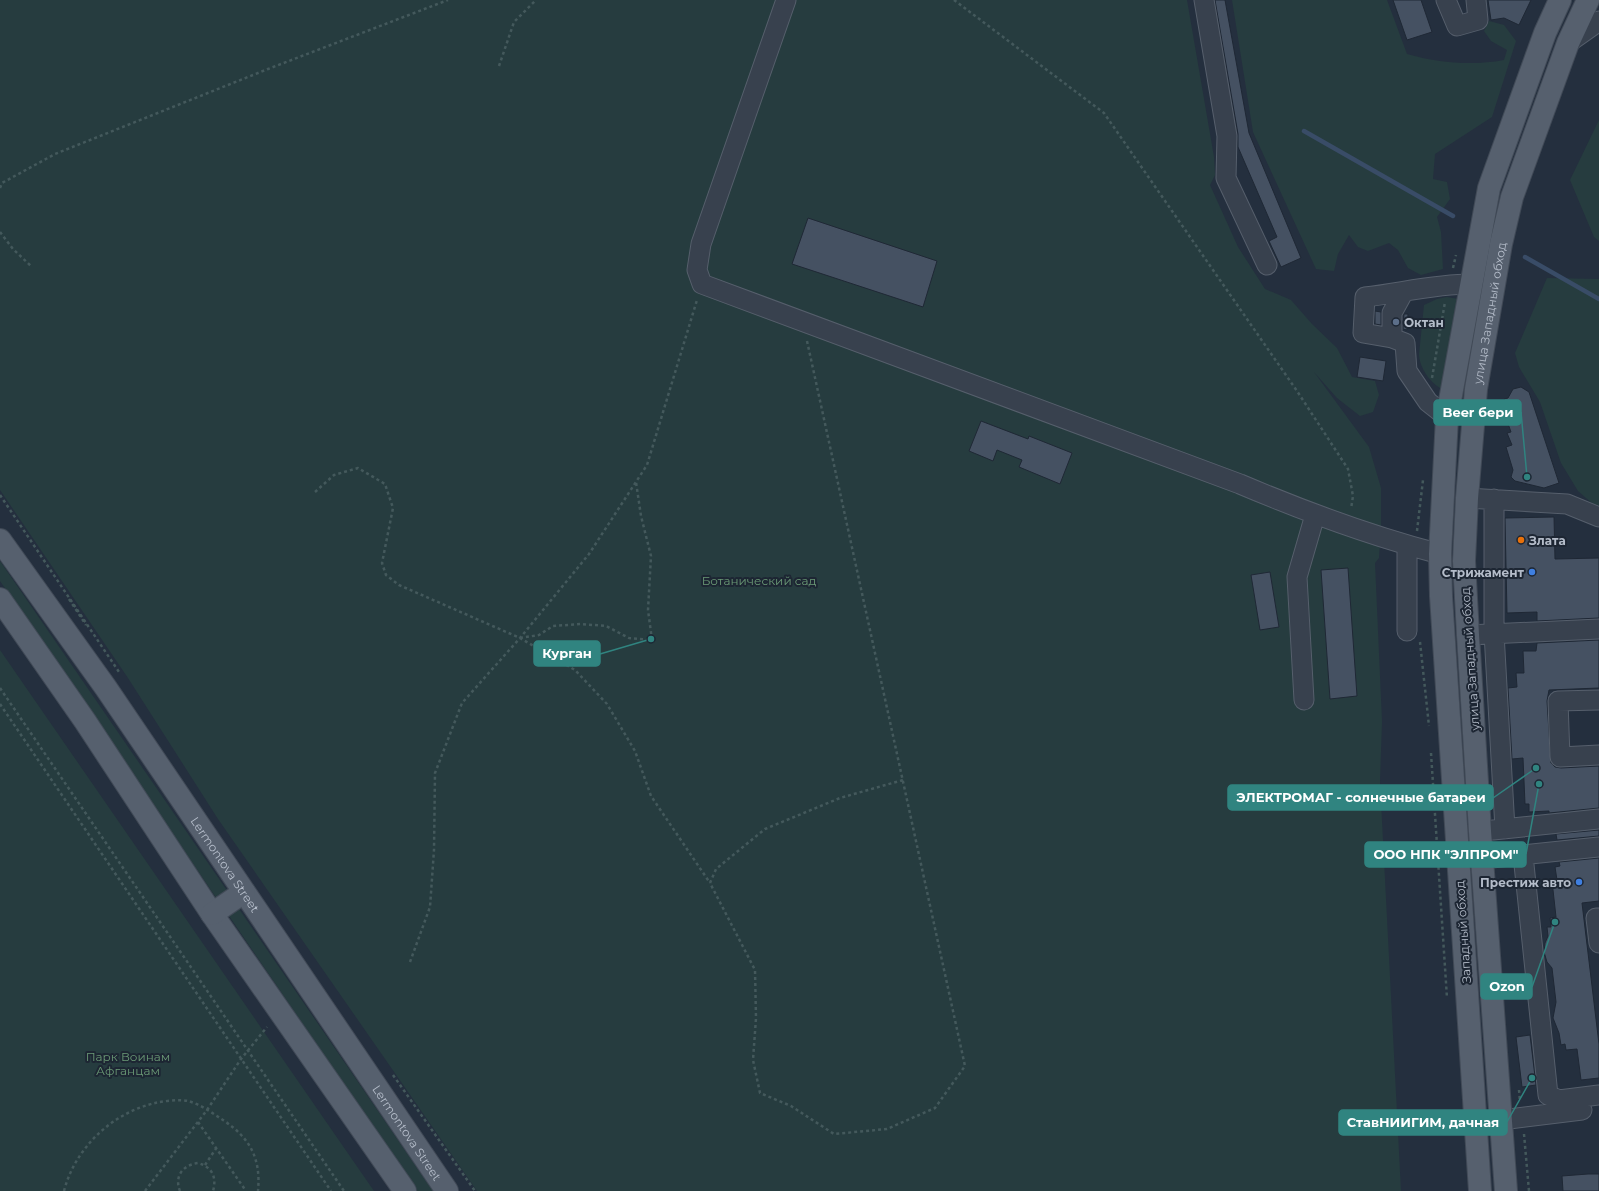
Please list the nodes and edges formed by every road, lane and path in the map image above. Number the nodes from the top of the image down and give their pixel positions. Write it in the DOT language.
graph roads {
  1 [pos="448,0"];
  2 [pos="536,0"];
  3 [pos="786,0"];
  4 [pos="954,0"];
  5 [pos="1204,0"];
  6 [pos="1446,0"];
  7 [pos="1476,0"];
  8 [pos="1560,0"];
  9 [pos="1588,0"];
  10 [pos="1599,21"];
  11 [pos="1568,43"];
  12 [pos="499,66"];
  13 [pos="0,188"];
  14 [pos="0,232"];
  15 [pos="1267,265"];
  16 [pos="32,267"];
  17 [pos="702,284"];
  18 [pos="1471,284"];
  19 [pos="1403,293"];
  20 [pos="803,321"];
  21 [pos="1392,338"];
  22 [pos="1447,416"];
  23 [pos="636,482"];
  24 [pos="315,492"];
  25 [pos="1467,498"];
  26 [pos="1494,499"];
  27 [pos="1315,515"];
  28 [pos="1599,517"];
  29 [pos="1347,527"];
  30 [pos="0,540"];
  31 [pos="1407,545"];
  32 [pos="1440,554"];
  33 [pos="2,606"];
  34 [pos="1599,629"];
  35 [pos="1407,631"];
  36 [pos="1494,633"];
  37 [pos="1468,635"];
  38 [pos="520,638"];
  39 [pos="0,688"];
  40 [pos="1304,700"];
  41 [pos="1599,700"];
  42 [pos="0,704"];
  43 [pos="1599,756"];
  44 [pos="903,780"];
  45 [pos="1599,819"];
  46 [pos="1505,829"];
  47 [pos="1480,831"];
  48 [pos="1599,847"];
  49 [pos="1523,855"];
  50 [pos="1482,859"];
  51 [pos="710,883"];
  52 [pos="244,892"];
  53 [pos="212,914"];
  54 [pos="1599,918"];
  55 [pos="1599,943"];
  56 [pos="410,962"];
  57 [pos="267,1027"];
  58 [pos="249,1049"];
  59 [pos="241,1059"];
  60 [pos="1599,1096"];
  61 [pos="1599,1107"];
  62 [pos="207,1110"];
  63 [pos="1501,1120"];
  64 [pos="198,1122"];
  65 [pos="217,1147"];
  66 [pos="205,1165"];
  67 [pos="64,1191"];
  68 [pos="145,1191"];
  69 [pos="180,1191"];
  70 [pos="212,1191"];
  71 [pos="246,1191"];
  72 [pos="258,1191"];
  73 [pos="331,1191"];
  74 [pos="344,1191"];
  75 [pos="405,1191"];
  76 [pos="447,1191"];
  77 [pos="1480,1191"];
  78 [pos="1506,1191"];
  1 -- 13 [label="path"];
  2 -- 12 [label="path"];
  3 -- 17 [label="lane"];
  4 -- 29 [label="path"];
  5 -- 15 [label="lane"];
  6 -- 7 [label="lane"];
  8 -- 18 [label="main road, улица Западный обход"];
  9 -- 11 [label="main road, улица Западный обход"];
  10 -- 11 [label="lane"];
  11 -- 25 [label="main road, улица Западный обход"];
  14 -- 16 [label="path"];
  17 -- 20 [label="lane"];
  17 -- 23 [label="path"];
  18 -- 19 [label="lane"];
  18 -- 22 [label="main road, улица Западный обход"];
  19 -- 21 [label="lane"];
  19 -- 21 [label="lane"];
  20 -- 27 [label="lane"];
  20 -- 44 [label="path"];
  21 -- 22 [label="lane"];
  22 -- 32 [label="main road, улица Западный обход"];
  23 -- 38 [label="path"];
  23 -- 38 [label="path"];
  24 -- 38 [label="path"];
  25 -- 26 [label="lane"];
  25 -- 37 [label="main road, улица Западный обход"];
  26 -- 28 [label="lane"];
  26 -- 36 [label="lane"];
  27 -- 29 [label="lane"];
  27 -- 40 [label="lane"];
  29 -- 31 [label="lane"];
  30 -- 52 [label="main road, Lermontova Street"];
  31 -- 32 [label="lane"];
  31 -- 35 [label="lane"];
  32 -- 77 [label="main road, Западный обход"];
  33 -- 53 [label="main road"];
  34 -- 36 [label="lane"];
  36 -- 37 [label="lane"];
  36 -- 46 [label="lane"];
  37 -- 47 [label="main road, улица Западный обход"];
  38 -- 51 [label="path"];
  38 -- 56 [label="path"];
  39 -- 58 [label="path"];
  41 -- 43 [label="lane"];
  42 -- 59 [label="path"];
  44 -- 51 [label="path"];
  44 -- 51 [label="path"];
  45 -- 46 [label="lane"];
  46 -- 47 [label="lane"];
  47 -- 50 [label="main road, улица Западный обход"];
  48 -- 49 [label="lane"];
  49 -- 50 [label="lane"];
  49 -- 60 [label="lane"];
  50 -- 63 [label="main road, улица Западный обход"];
  52 -- 53 [label="main road"];
  52 -- 76 [label="main road, Lermontova Street"];
  53 -- 75 [label="main road"];
  54 -- 55 [label="lane"];
  57 -- 58 [label="path"];
  58 -- 59 [label="path"];
  58 -- 74 [label="path"];
  59 -- 62 [label="path"];
  59 -- 73 [label="path"];
  61 -- 63 [label="lane"];
  62 -- 64 [label="path"];
  62 -- 67 [label="path"];
  62 -- 72 [label="path"];
  63 -- 78 [label="main road, улица Западный обход"];
  64 -- 65 [label="path"];
  64 -- 68 [label="path"];
  65 -- 66 [label="path"];
  65 -- 71 [label="path"];
  66 -- 69 [label="path"];
  66 -- 70 [label="path"];
}
